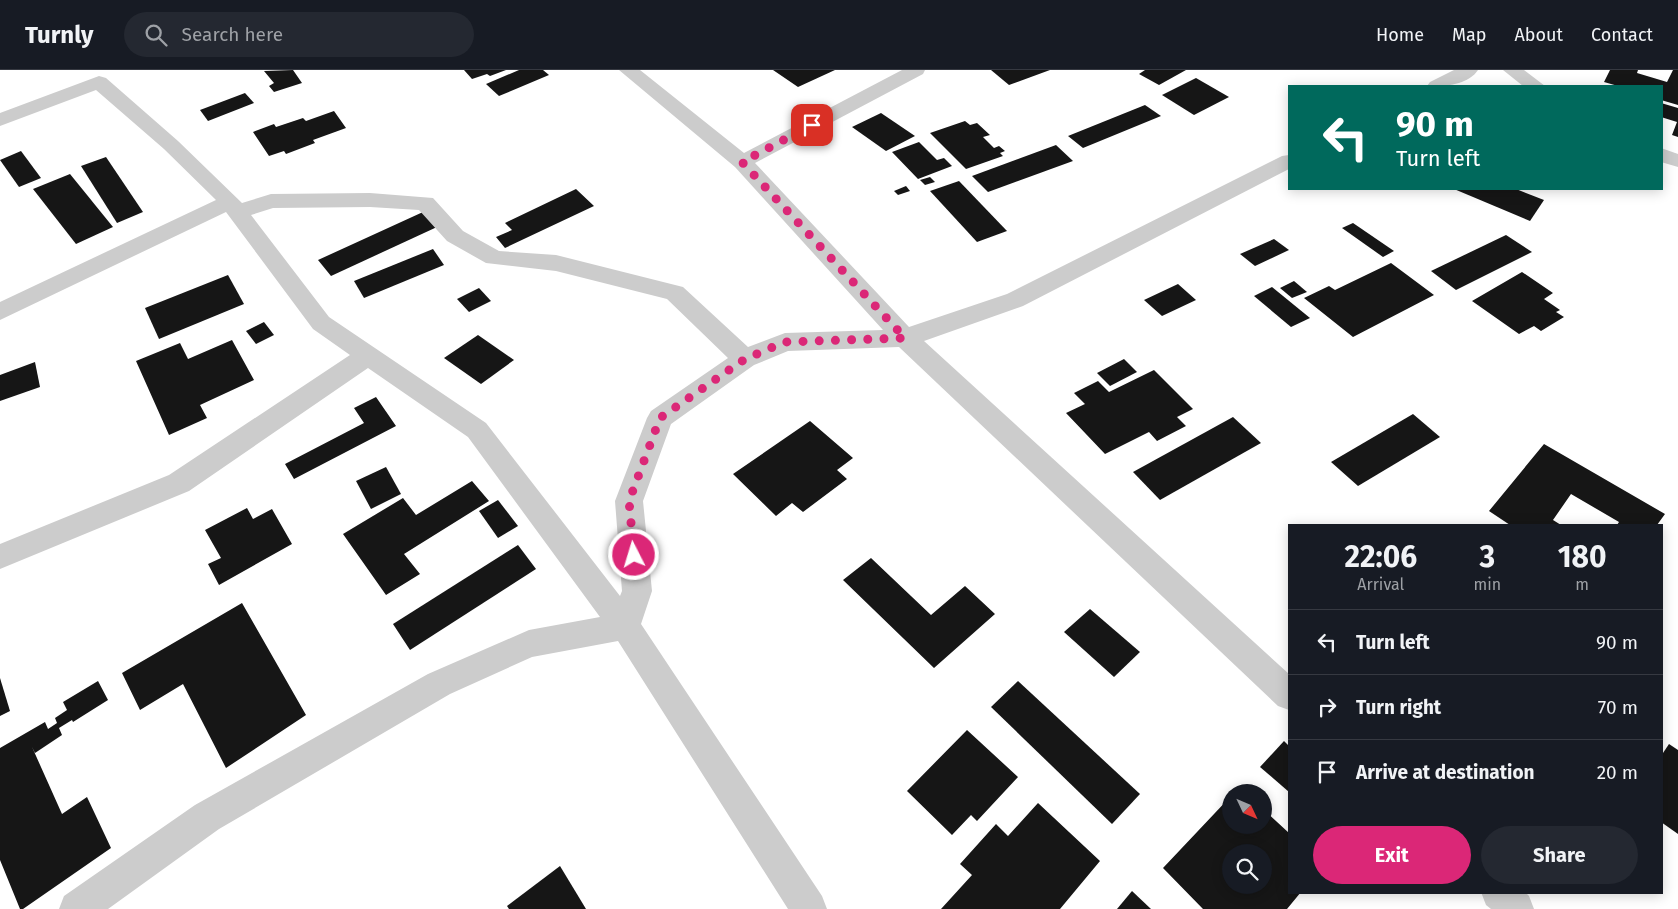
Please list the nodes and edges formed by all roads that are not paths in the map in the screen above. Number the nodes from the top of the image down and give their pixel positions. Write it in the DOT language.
graph roads {
  1 [pos="628,70"];
  2 [pos="916,70"];
  3 [pos="1469,70"];
  4 [pos="1512,70"];
  5 [pos="1439,85"];
  6 [pos="1534,85"];
  7 [pos="0,120"];
  8 [pos="1663,155"];
  9 [pos="742,162"];
  10 [pos="1288,162"];
  11 [pos="1678,162"];
  12 [pos="234,207"];
  13 [pos="0,312"];
  14 [pos="905,338"];
  15 [pos="368,356"];
  16 [pos="745,359"];
  17 [pos="0,558"];
  18 [pos="625,626"];
  19 [pos="1288,694"];
  20 [pos="1500,894"];
  21 [pos="77,909"];
  22 [pos="808,909"];
  23 [pos="1516,909"];
  1 -- 9 [label="street"];
  2 -- 9 [label="street"];
  3 -- 5 [label="street"];
  4 -- 6 [label="street"];
  7 -- 12 [label="street"];
  8 -- 11 [label="street"];
  9 -- 14 [label="street"];
  10 -- 14 [label="street"];
  12 -- 13 [label="street"];
  12 -- 15 [label="street"];
  12 -- 16 [label="street"];
  14 -- 16 [label="street"];
  14 -- 19 [label="street"];
  15 -- 17 [label="street"];
  15 -- 18 [label="street"];
  16 -- 18 [label="street"];
  18 -- 21 [label="street"];
  18 -- 22 [label="street"];
  20 -- 23 [label="street"];
}
